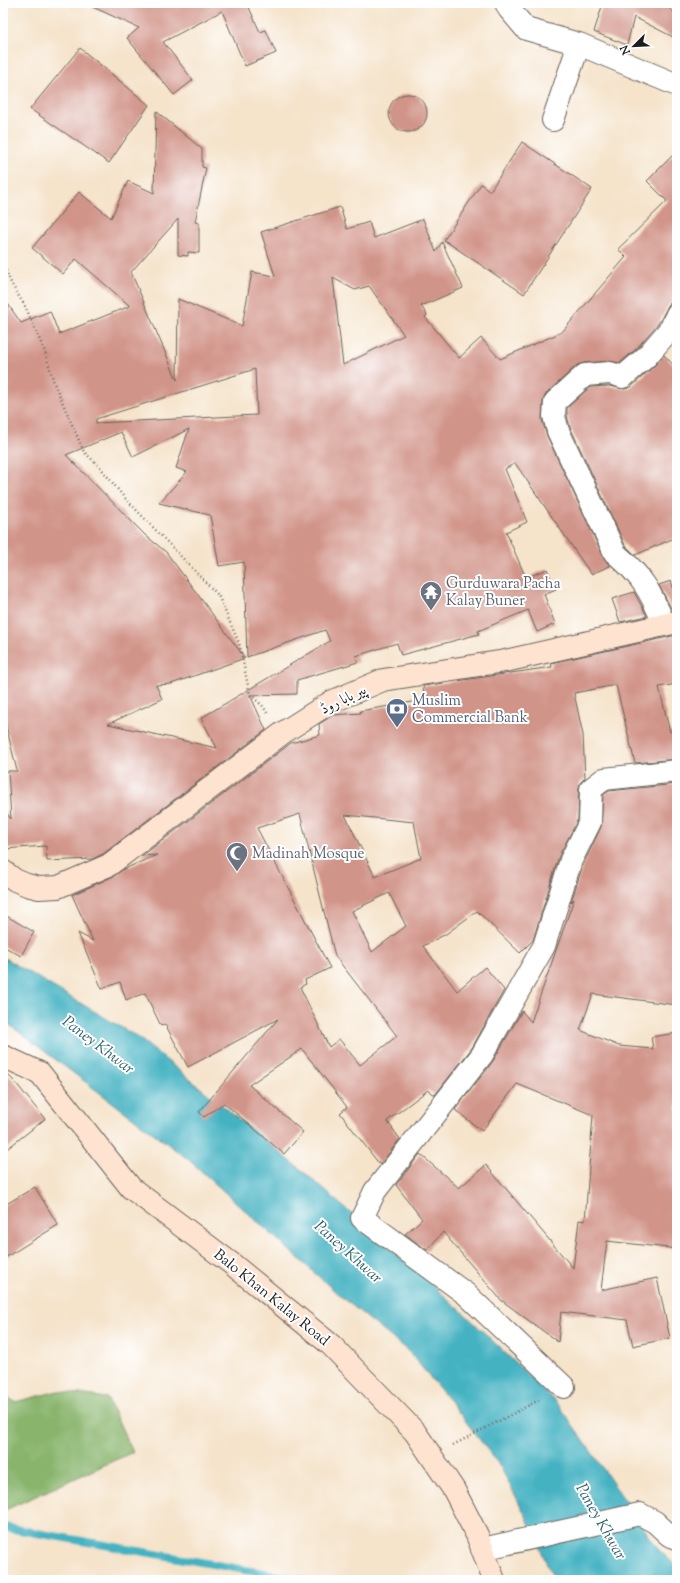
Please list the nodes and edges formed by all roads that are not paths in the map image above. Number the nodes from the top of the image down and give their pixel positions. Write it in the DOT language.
graph roads {
  1 [pos="506,3"];
  2 [pos="579,44"];
  3 [pos="677,85"];
  4 [pos="553,120"];
  5 [pos="677,314"];
  6 [pos="671,623"];
  7 [pos="677,770"];
  8 [pos="3,871"];
  9 [pos="3,1056"];
  10 [pos="564,1387"];
  11 [pos="677,1538"];
  12 [pos="482,1549"];
  13 [pos="494,1580"];
  1 -- 2 [label="street"];
  2 -- 3 [label="street"];
  2 -- 4 [label="street"];
  5 -- 6 [label="street"];
  6 -- 8 [label="main road, پیر بابا روڈ"];
  7 -- 10 [label="street"];
  9 -- 12 [label="main road, Balo Khan Kalay Road"];
  11 -- 12 [label="street"];
  12 -- 13 [label="main road, Balo Khan Kalay Road"];
}
